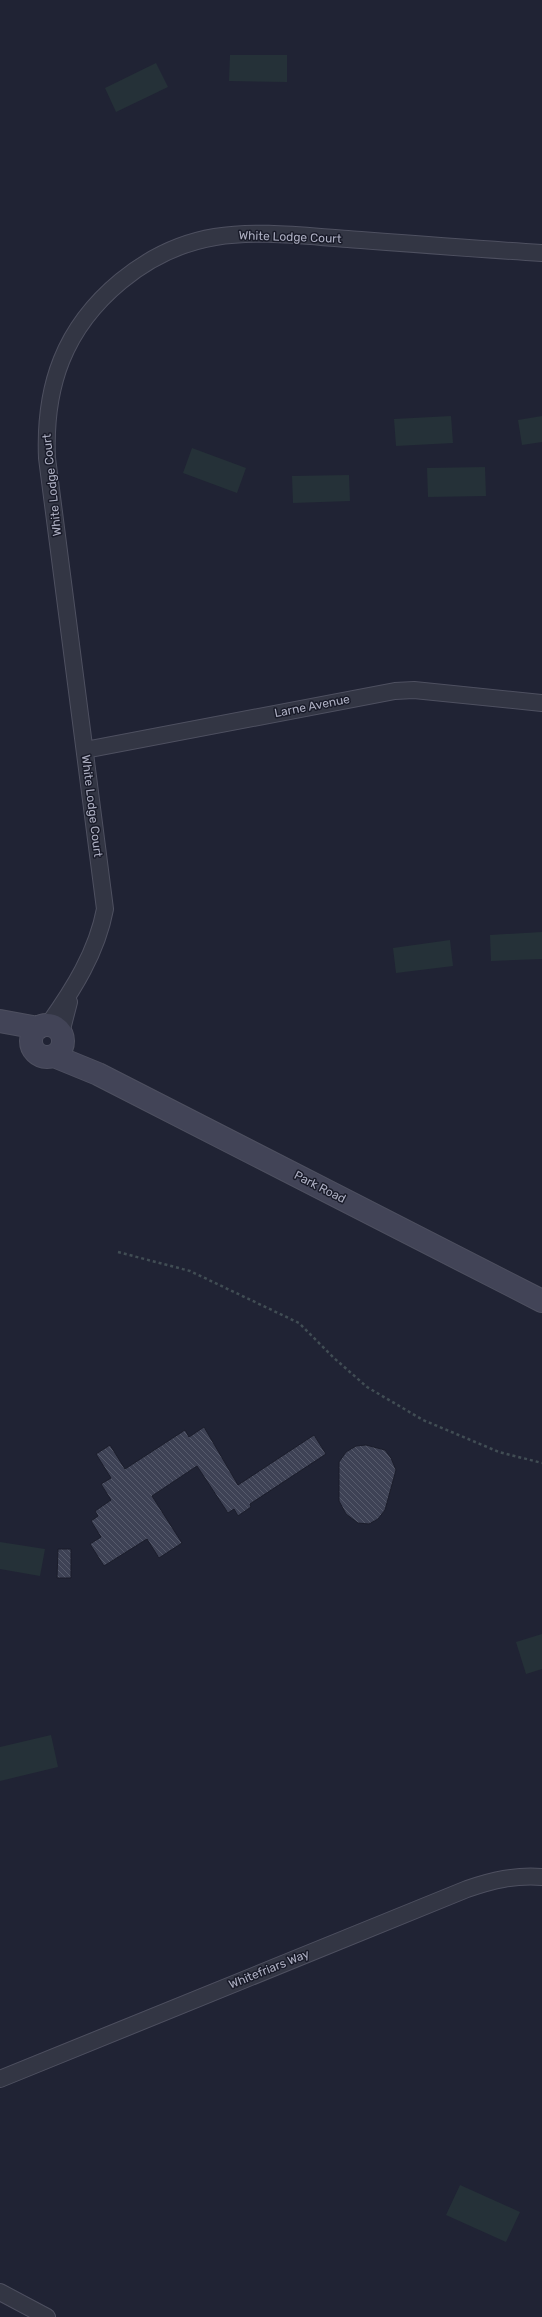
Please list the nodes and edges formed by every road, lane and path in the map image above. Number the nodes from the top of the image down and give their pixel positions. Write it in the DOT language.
graph roads {
  1 [pos="542,253"];
  2 [pos="542,703"];
  3 [pos="85,750"];
  4 [pos="0,1022"];
  5 [pos="49,1038"];
  6 [pos="118,1252"];
  7 [pos="542,1301"];
  8 [pos="542,1463"];
  9 [pos="542,1877"];
  10 [pos="0,2079"];
  11 [pos="0,2292"];
  12 [pos="47,2317"];
  1 -- 3 [label="street, White Lodge Court"];
  2 -- 3 [label="street, Larne Avenue"];
  3 -- 5 [label="street, White Lodge Court"];
  4 -- 5 [label="street, Park Road"];
  5 -- 7 [label="street, Park Road"];
  6 -- 8 [label="path"];
  9 -- 10 [label="street, Whitefriars Way"];
  11 -- 12 [label="street"];
}
